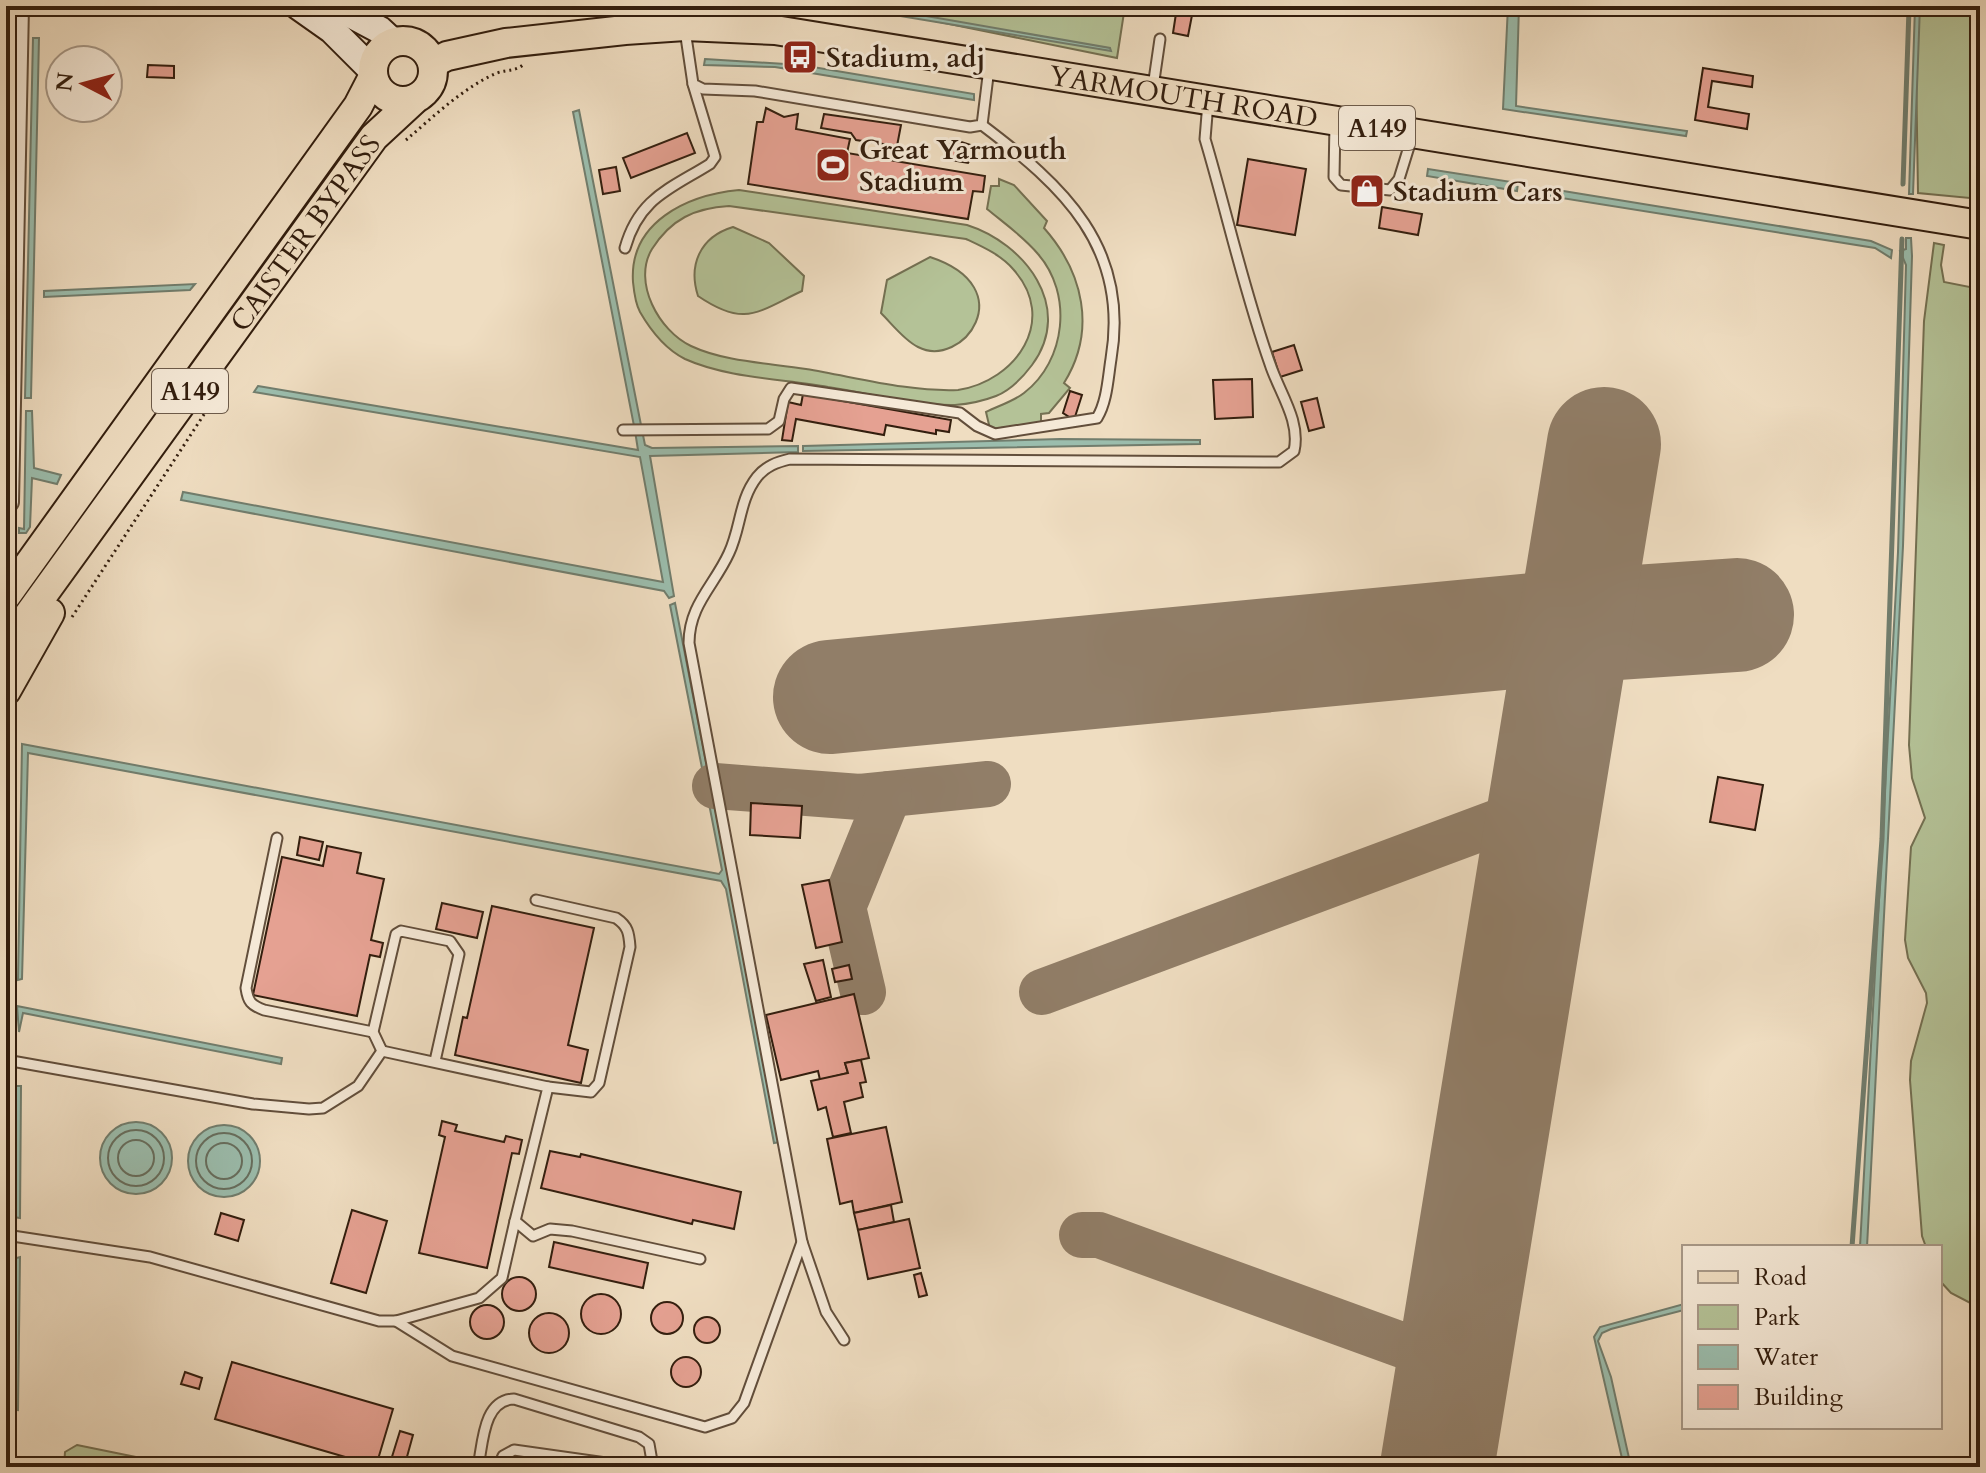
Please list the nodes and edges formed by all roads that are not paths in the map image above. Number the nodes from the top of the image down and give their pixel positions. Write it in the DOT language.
graph roads {
  1 [pos="19,6"];
  2 [pos="298,6"];
  3 [pos="335,6"];
  4 [pos="685,26"];
  5 [pos="1160,39"];
  6 [pos="393,42"];
  7 [pos="433,63"];
  8 [pos="989,65"];
  9 [pos="373,74"];
  10 [pos="693,84"];
  11 [pos="1153,91"];
  12 [pos="414,100"];
  13 [pos="1208,101"];
  14 [pos="1335,121"];
  15 [pos="982,125"];
  16 [pos="1413,134"];
  17 [pos="1980,225"];
  18 [pos="625,248"];
  19 [pos="9,348"];
  20 [pos="623,430"];
  21 [pos="142,458"];
  22 [pos="9,502"];
  23 [pos="6,596"];
  24 [pos="6,646"];
  25 [pos="6,691"];
  26 [pos="277,838"];
  27 [pos="536,900"];
  28 [pos="373,1032"];
  29 [pos="382,1051"];
  30 [pos="6,1060"];
  31 [pos="435,1061"];
  32 [pos="548,1087"];
  33 [pos="515,1221"];
  34 [pos="6,1235"];
  35 [pos="802,1242"];
  36 [pos="700,1259"];
  37 [pos="396,1321"];
  38 [pos="844,1340"];
  39 [pos="606,1463"];
  40 [pos="478,1467"];
  41 [pos="498,1467"];
  42 [pos="653,1467"];
  1 -- 19 [label="street"];
  2 -- 9 [label="street"];
  3 -- 6 [label="street"];
  4 -- 7 [label="main road, YARMOUTH ROAD / A149"];
  4 -- 8 [label="main road, YARMOUTH ROAD / A149"];
  4 -- 10 [label="lane"];
  5 -- 11 [label="lane"];
  6 -- 7 [label="main road"];
  6 -- 9 [label="main road"];
  7 -- 12 [label="main road"];
  8 -- 11 [label="main road, YARMOUTH ROAD / A149"];
  8 -- 15 [label="lane"];
  9 -- 12 [label="main road"];
  9 -- 23 [label="main road, CAISTER BYPASS / A149"];
  10 -- 15 [label="lane"];
  10 -- 18 [label="lane"];
  11 -- 13 [label="main road, YARMOUTH ROAD / A149"];
  12 -- 21 [label="main road, CAISTER BYPASS / A149"];
  13 -- 14 [label="main road, YARMOUTH ROAD / A149"];
  13 -- 35 [label="lane"];
  14 -- 16 [label="main road, YARMOUTH ROAD / A149"];
  14 -- 16 [label="lane"];
  15 -- 20 [label="lane"];
  16 -- 17 [label="main road, YARMOUTH ROAD / A149"];
  19 -- 22 [label="street"];
  21 -- 24 [label="main road, CAISTER BYPASS / A149"];
  21 -- 25 [label="main road"];
  26 -- 28 [label="lane"];
  27 -- 32 [label="lane"];
  28 -- 29 [label="lane"];
  28 -- 31 [label="lane"];
  29 -- 30 [label="lane"];
  29 -- 31 [label="lane"];
  31 -- 32 [label="lane"];
  32 -- 33 [label="lane"];
  33 -- 36 [label="lane"];
  33 -- 37 [label="lane"];
  34 -- 37 [label="lane"];
  35 -- 37 [label="lane"];
  35 -- 38 [label="lane"];
  39 -- 41 [label="lane"];
  40 -- 42 [label="lane"];
}
